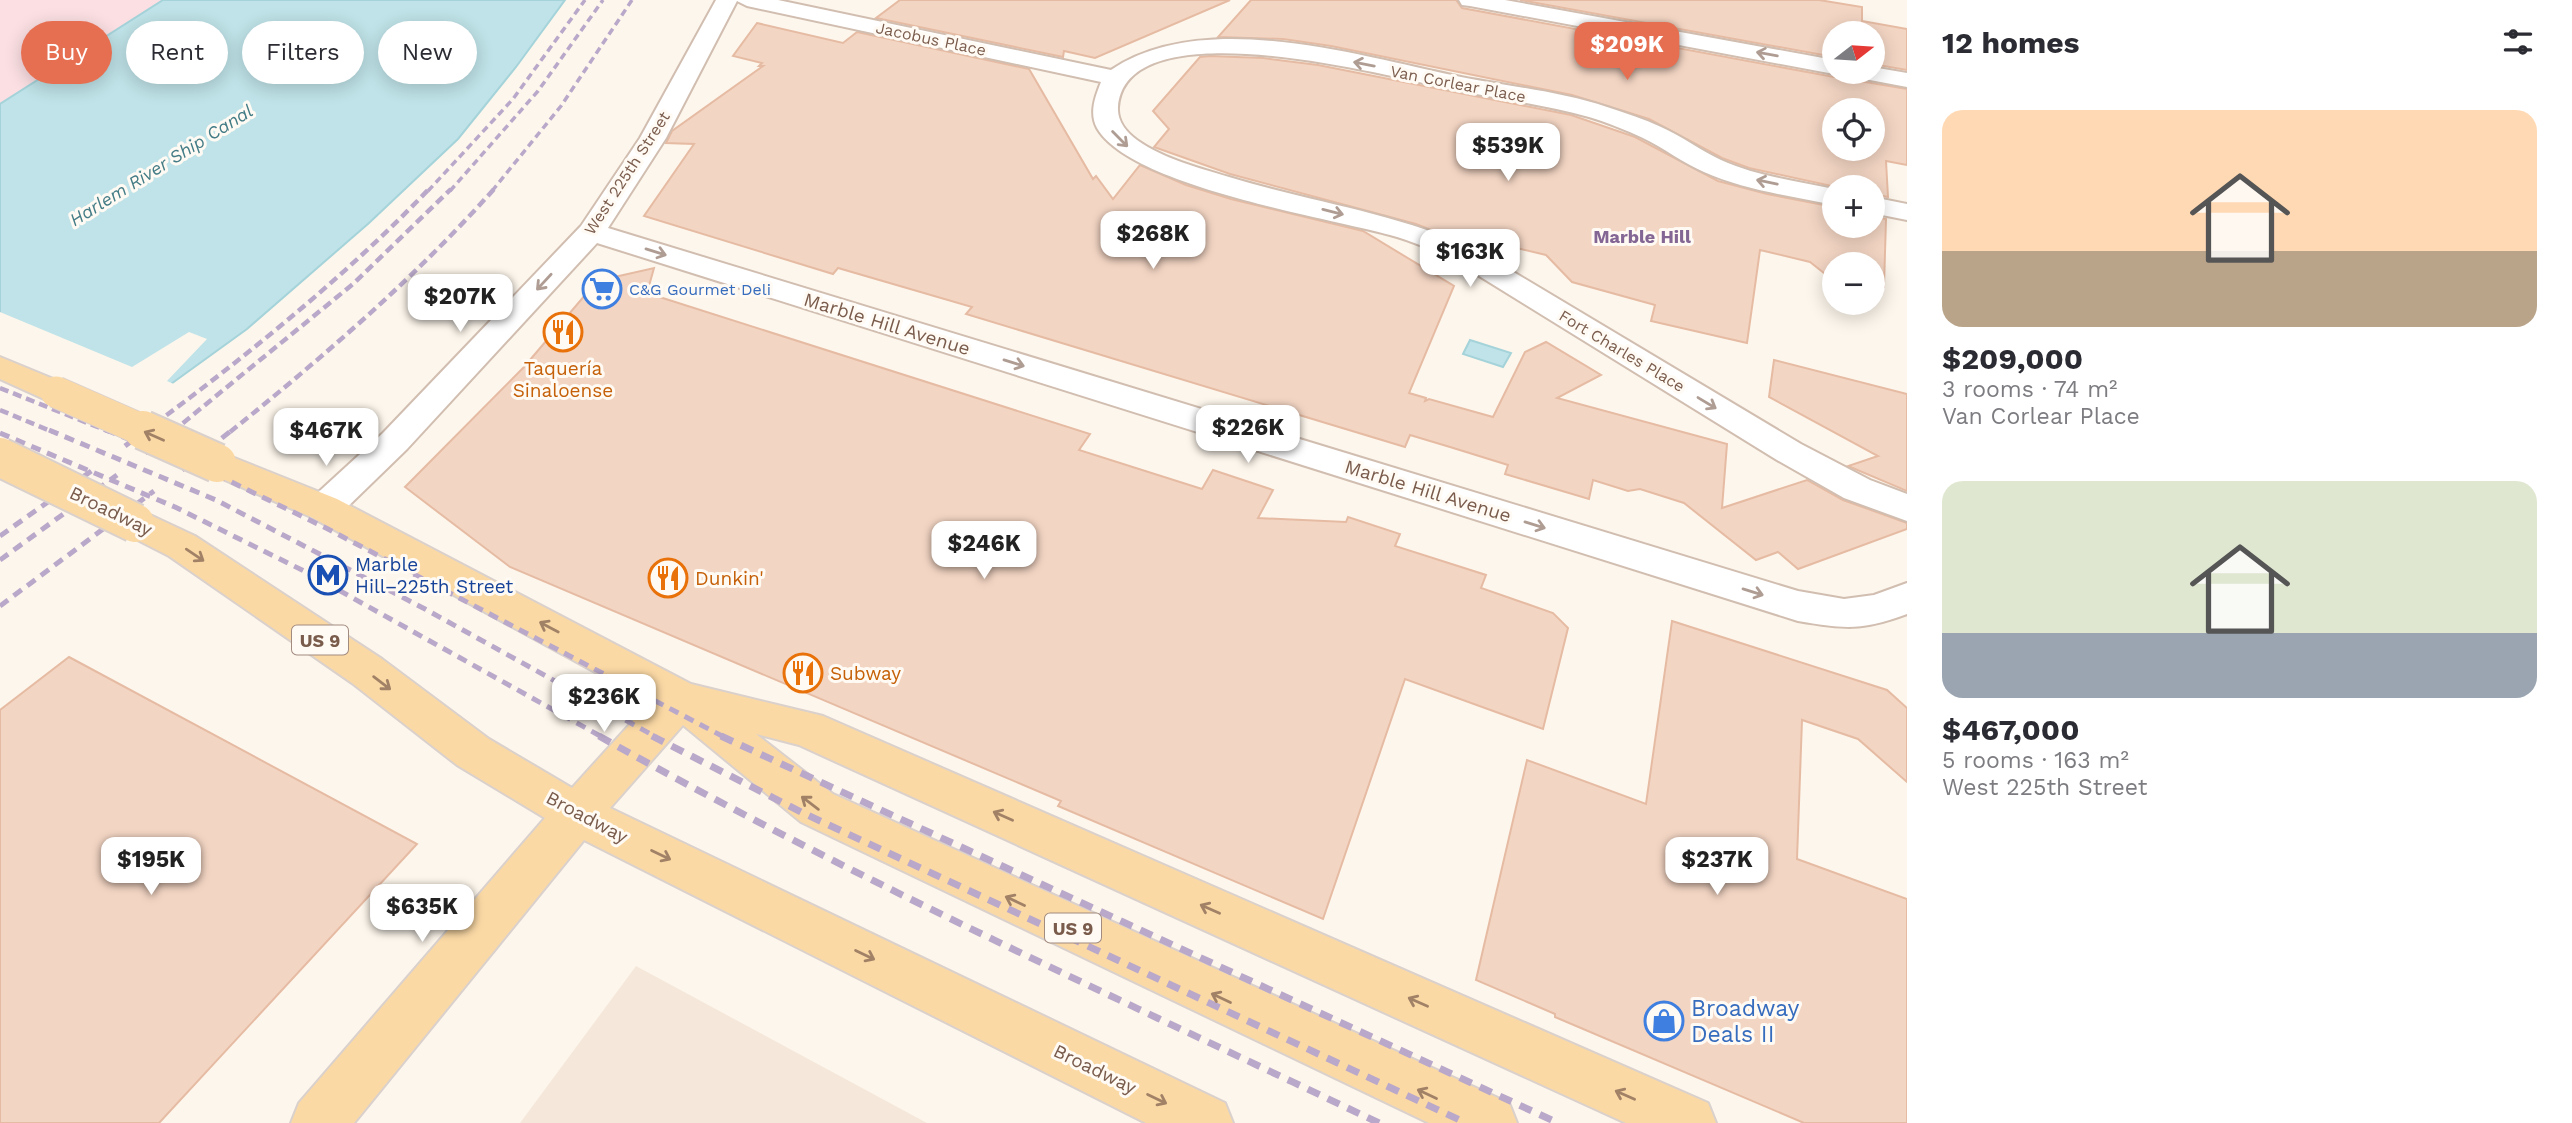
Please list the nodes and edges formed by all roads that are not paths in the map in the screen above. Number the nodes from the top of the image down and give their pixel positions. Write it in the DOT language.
graph roads {
  1 [pos="727,0"];
  2 [pos="747,0"];
  3 [pos="1471,0"];
  4 [pos="1822,64"];
  5 [pos="1885,76"];
  6 [pos="1115,78"];
  7 [pos="1907,80"];
  8 [pos="1822,194"];
  9 [pos="1885,208"];
  10 [pos="1907,212"];
  11 [pos="591,232"];
  12 [pos="0,367"];
  13 [pos="0,457"];
  14 [pos="324,508"];
  15 [pos="1907,508"];
  16 [pos="1907,598"];
  17 [pos="680,698"];
  18 [pos="577,814"];
  19 [pos="319,1123"];
  20 [pos="1205,1123"];
  21 [pos="1489,1123"];
  22 [pos="1688,1123"];
  1 -- 11 [label="street, West 225th Street"];
  2 -- 6 [label="street, Jacobus Place"];
  4 -- 3 [label="street, one-way"];
  5 -- 7 [label="street"];
  8 -- 6 [label="street, Van Corlear Place, one-way"];
  6 -- 15 [label="street, Fort Charles Place, one-way"];
  9 -- 10 [label="street"];
  11 -- 14 [label="street, West 225th Street, one-way"];
  11 -- 16 [label="street, Marble Hill Avenue, one-way"];
  14 -- 12 [label="main road, US 9, one-way, bridge"];
  13 -- 18 [label="main road, Broadway / US 9, one-way, bridge"];
  17 -- 14 [label="main road, US 9, one-way"];
  17 -- 18 [label="main road"];
  21 -- 17 [label="main road, US 9, one-way"];
  22 -- 17 [label="main road, one-way"];
  18 -- 19 [label="main road"];
  18 -- 20 [label="main road, Broadway / US 9, one-way"];
}
